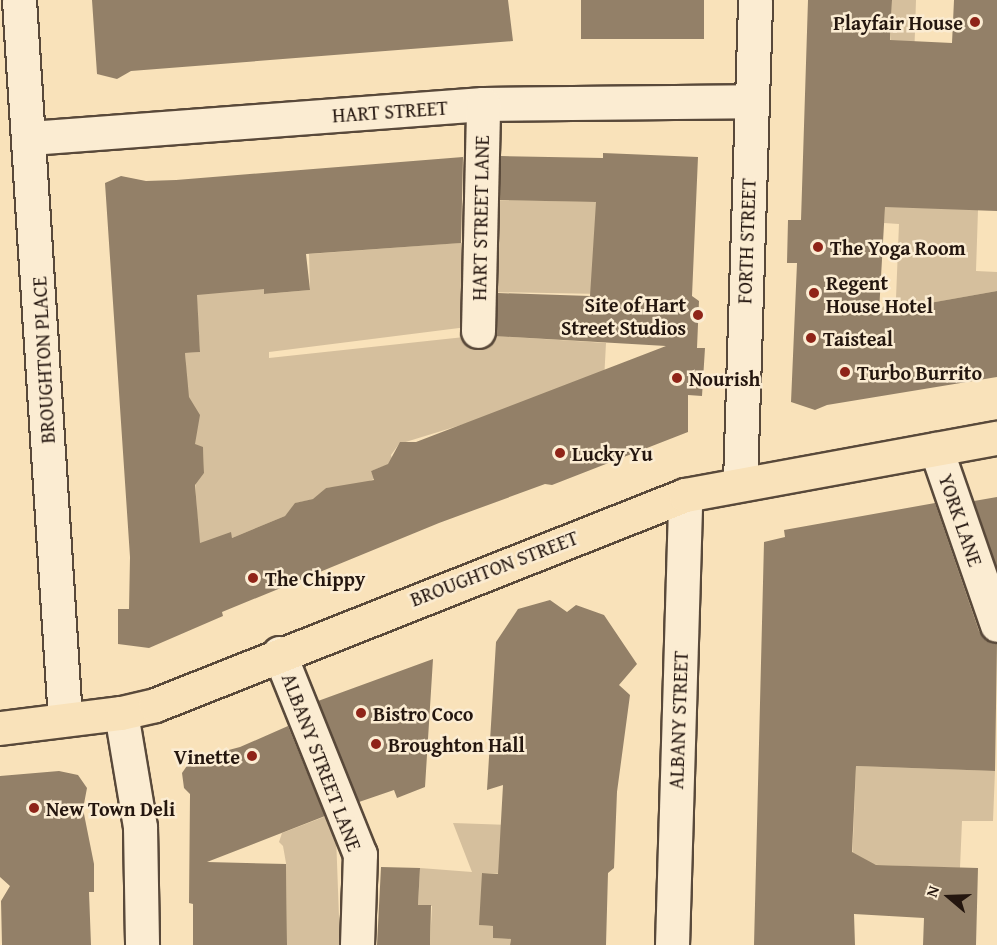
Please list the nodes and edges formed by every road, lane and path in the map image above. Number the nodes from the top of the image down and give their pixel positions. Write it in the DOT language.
graph roads {
  1 [pos="19,0"];
  2 [pos="755,0"];
  3 [pos="750,101"];
  4 [pos="483,104"];
  5 [pos="30,138"];
  6 [pos="477,331"];
  7 [pos="997,438"];
  8 [pos="936,449"];
  9 [pos="740,482"];
  10 [pos="685,495"];
  11 [pos="997,625"];
  12 [pos="279,653"];
  13 [pos="122,713"];
  14 [pos="65,720"];
  15 [pos="0,728"];
  16 [pos="142,945"];
  17 [pos="357,945"];
  18 [pos="672,945"];
  1 -- 5 [label="street, BROUGHTON PLACE"];
  2 -- 3 [label="street, FORTH STREET"];
  3 -- 4 [label="street, HART STREET"];
  3 -- 9 [label="street, FORTH STREET"];
  4 -- 5 [label="street, HART STREET"];
  4 -- 6 [label="street, HART STREET LANE"];
  5 -- 14 [label="street, BROUGHTON PLACE"];
  7 -- 8 [label="main road, BROUGHTON STREET"];
  8 -- 9 [label="main road, BROUGHTON STREET"];
  8 -- 11 [label="street, YORK LANE"];
  9 -- 10 [label="main road, BROUGHTON STREET"];
  10 -- 12 [label="main road, BROUGHTON STREET"];
  10 -- 18 [label="street, ALBANY STREET"];
  12 -- 13 [label="main road, BROUGHTON STREET"];
  12 -- 17 [label="street, ALBANY STREET LANE"];
  13 -- 14 [label="main road, BROUGHTON STREET"];
  13 -- 16 [label="street"];
  14 -- 15 [label="main road, BROUGHTON STREET"];
}
